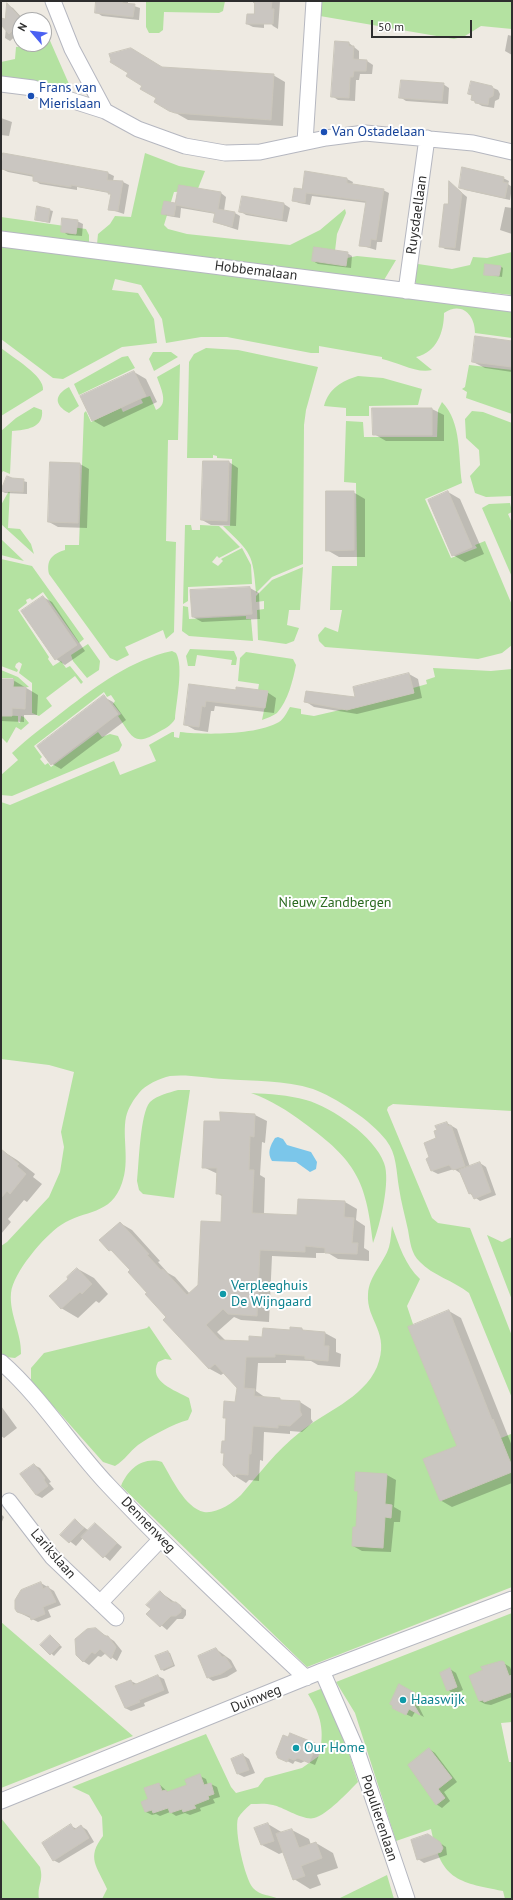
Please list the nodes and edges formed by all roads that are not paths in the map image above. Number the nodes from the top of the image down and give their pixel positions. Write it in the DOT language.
graph roads {
  1 [pos="53,1"];
  2 [pos="314,1"];
  3 [pos="1,84"];
  4 [pos="105,111"];
  5 [pos="427,138"];
  6 [pos="305,142"];
  7 [pos="512,152"];
  8 [pos="1,239"];
  9 [pos="406,291"];
  10 [pos="512,304"];
  11 [pos="1,1362"];
  12 [pos="10,1501"];
  13 [pos="160,1540"];
  14 [pos="512,1599"];
  15 [pos="100,1603"];
  16 [pos="116,1618"];
  17 [pos="322,1671"];
  18 [pos="306,1678"];
  19 [pos="1,1801"];
  20 [pos="407,1899"];
  1 -- 4 [label="street"];
  2 -- 6 [label="street"];
  3 -- 4 [label="street"];
  4 -- 6 [label="street"];
  5 -- 6 [label="street"];
  5 -- 7 [label="street"];
  5 -- 9 [label="street, Ruysdaellaan"];
  8 -- 9 [label="street, Hobbemalaan"];
  9 -- 10 [label="street, Hobbemalaan"];
  11 -- 13 [label="street, Dennenweg"];
  12 -- 15 [label="street, Larikslaan"];
  13 -- 15 [label="street"];
  13 -- 18 [label="street, Dennenweg"];
  14 -- 17 [label="street, Duinweg"];
  15 -- 16 [label="street, Larikslaan"];
  17 -- 18 [label="street, Duinweg"];
  17 -- 20 [label="street, Populierenlaan"];
  18 -- 19 [label="street, Duinweg"];
}
